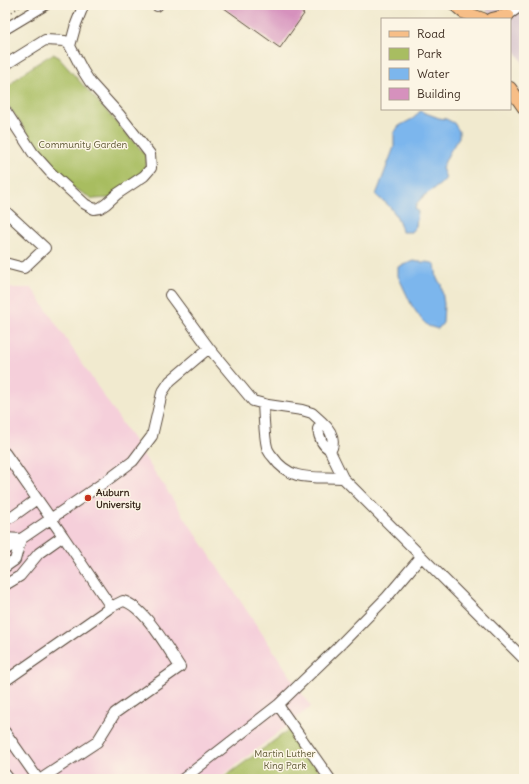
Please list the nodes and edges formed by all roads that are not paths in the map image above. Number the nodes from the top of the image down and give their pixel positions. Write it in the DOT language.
graph roads {
  1 [pos="44,5"];
  2 [pos="454,5"];
  3 [pos="522,5"];
  4 [pos="82,9"];
  5 [pos="505,17"];
  6 [pos="461,18"];
  7 [pos="480,18"];
  8 [pos="5,29"];
  9 [pos="70,46"];
  10 [pos="5,66"];
  11 [pos="511,89"];
  12 [pos="524,108"];
  13 [pos="5,110"];
  14 [pos="5,211"];
  15 [pos="5,263"];
  16 [pos="170,295"];
  17 [pos="209,348"];
  18 [pos="263,404"];
  19 [pos="5,453"];
  20 [pos="343,478"];
  21 [pos="37,499"];
  22 [pos="51,518"];
  23 [pos="5,519"];
  24 [pos="63,536"];
  25 [pos="5,538"];
  26 [pos="21,539"];
  27 [pos="5,550"];
  28 [pos="421,557"];
  29 [pos="5,567"];
  30 [pos="5,585"];
  31 [pos="111,607"];
  32 [pos="524,659"];
  33 [pos="5,681"];
  34 [pos="278,705"];
  35 [pos="5,732"];
  36 [pos="5,774"];
  37 [pos="9,779"];
  38 [pos="38,779"];
  39 [pos="41,779"];
  40 [pos="183,779"];
  41 [pos="330,779"];
  1 -- 8 [label="street"];
  2 -- 6 [label="main road"];
  2 -- 7 [label="main road"];
  3 -- 5 [label="street"];
  4 -- 9 [label="street"];
  9 -- 10 [label="street"];
  9 -- 13 [label="street"];
  11 -- 12 [label="main road"];
  14 -- 15 [label="street"];
  16 -- 17 [label="street"];
  17 -- 18 [label="street"];
  17 -- 22 [label="street"];
  18 -- 20 [label="street"];
  18 -- 20 [label="street"];
  19 -- 21 [label="street"];
  20 -- 28 [label="street"];
  21 -- 22 [label="street"];
  21 -- 23 [label="street"];
  22 -- 24 [label="street"];
  22 -- 26 [label="street"];
  24 -- 30 [label="street"];
  24 -- 31 [label="street"];
  25 -- 26 [label="street"];
  26 -- 27 [label="street"];
  26 -- 29 [label="street"];
  28 -- 32 [label="street"];
  28 -- 34 [label="street"];
  31 -- 33 [label="street"];
  31 -- 39 [label="street"];
  34 -- 40 [label="street"];
  34 -- 41 [label="street"];
  35 -- 38 [label="street"];
  36 -- 37 [label="street"];
}
